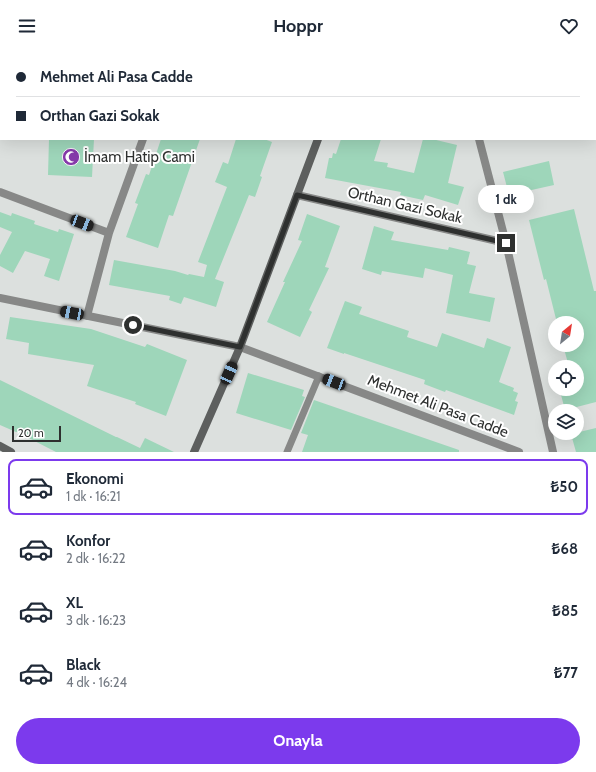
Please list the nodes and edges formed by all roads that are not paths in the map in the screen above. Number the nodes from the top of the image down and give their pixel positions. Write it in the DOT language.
graph roads {
  1 [pos="143,140"];
  2 [pos="318,140"];
  3 [pos="479,140"];
  4 [pos="0,192"];
  5 [pos="297,195"];
  6 [pos="109,233"];
  7 [pos="506,243"];
  8 [pos="0,298"];
  9 [pos="87,316"];
  10 [pos="240,347"];
  11 [pos="319,376"];
  12 [pos="0,446"];
  13 [pos="11,452"];
  14 [pos="194,452"];
  15 [pos="287,452"];
  16 [pos="519,452"];
  17 [pos="554,452"];
  1 -- 6 [label="street"];
  2 -- 5 [label="street"];
  3 -- 7 [label="street"];
  4 -- 6 [label="street"];
  5 -- 7 [label="street, Orthan Gazi Sokak"];
  5 -- 10 [label="street"];
  6 -- 9 [label="street"];
  7 -- 17 [label="street"];
  8 -- 9 [label="street, Mehmet Ali Pasa Cadde"];
  9 -- 10 [label="street, Mehmet Ali Pasa Cadde"];
  10 -- 11 [label="street, Mehmet Ali Pasa Cadde"];
  10 -- 14 [label="street"];
  11 -- 15 [label="lane"];
  11 -- 16 [label="street, Mehmet Ali Pasa Cadde"];
  12 -- 13 [label="street"];
}
